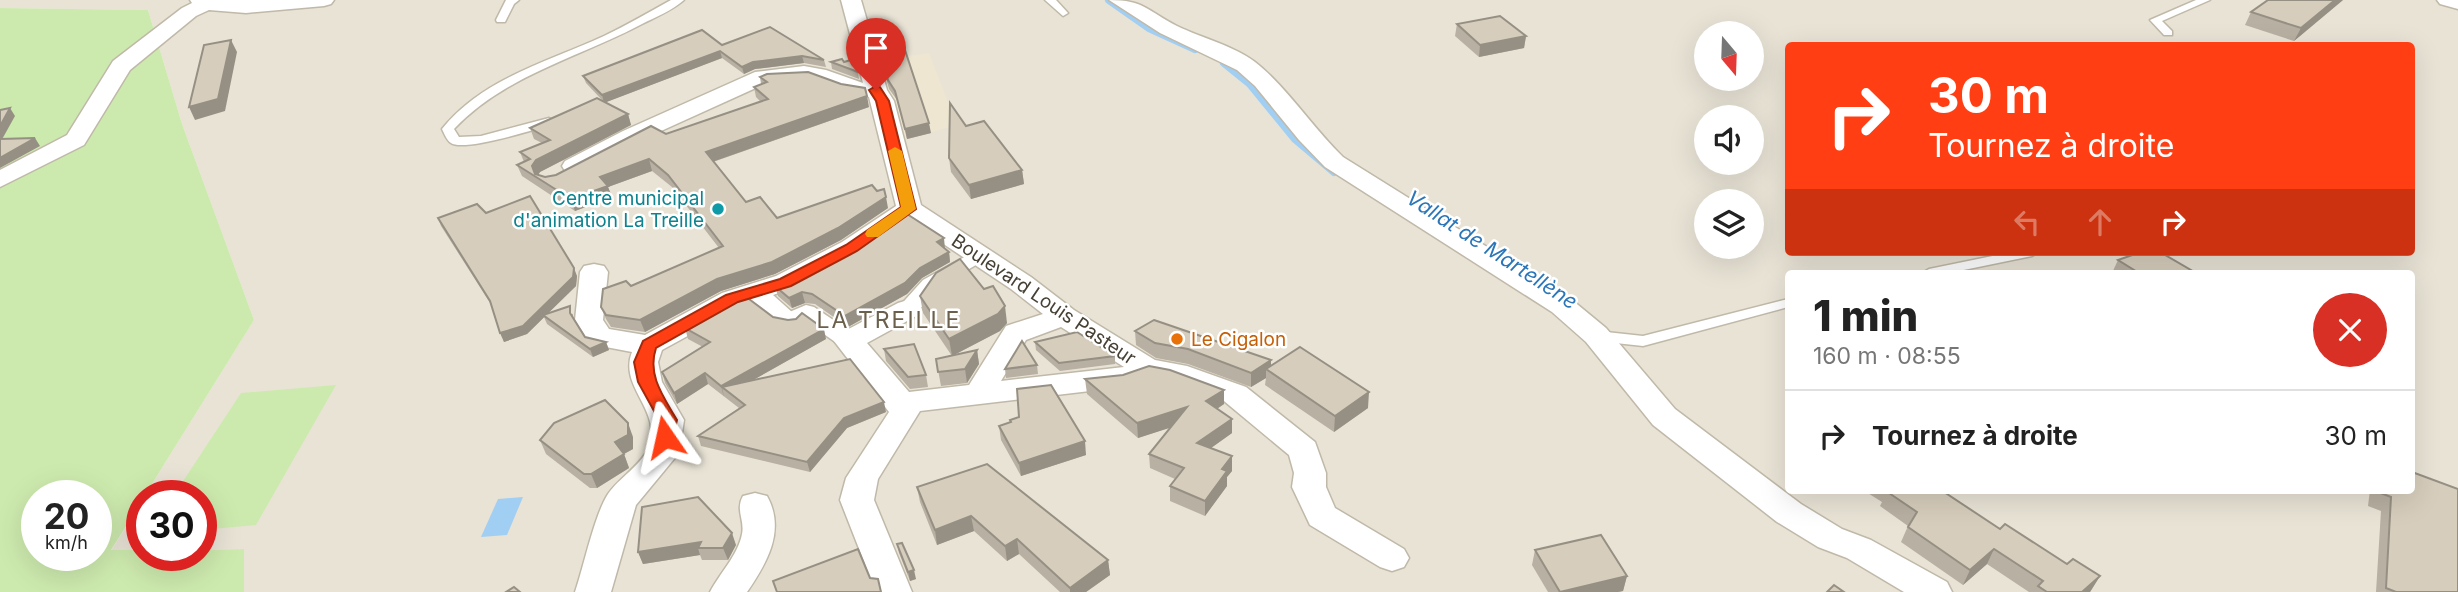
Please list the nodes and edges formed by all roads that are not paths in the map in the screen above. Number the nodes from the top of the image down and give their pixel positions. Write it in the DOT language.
graph roads {
  1 [pos="324,0"];
  2 [pos="514,0"];
  3 [pos="679,0"];
  4 [pos="851,0"];
  5 [pos="1050,0"];
  6 [pos="1119,0"];
  7 [pos="2205,0"];
  8 [pos="2447,0"];
  9 [pos="203,2"];
  10 [pos="2458,3"];
  11 [pos="1063,13"];
  12 [pos="501,20"];
  13 [pos="2168,33"];
  14 [pos="876,90"];
  15 [pos="564,116"];
  16 [pos="550,179"];
  17 [pos="0,180"];
  18 [pos="909,209"];
  19 [pos="979,255"];
  20 [pos="2012,256"];
  21 [pos="1944,270"];
  22 [pos="594,272"];
  23 [pos="752,293"];
  24 [pos="1785,304"];
  25 [pos="908,309"];
  26 [pos="797,316"];
  27 [pos="1065,316"];
  28 [pos="1596,335"];
  29 [pos="849,341"];
  30 [pos="649,345"];
  31 [pos="1147,368"];
  32 [pos="979,395"];
  33 [pos="902,403"];
  34 [pos="755,505"];
  35 [pos="1392,558"];
  36 [pos="593,592"];
  37 [pos="727,592"];
  38 [pos="894,592"];
  39 [pos="1934,592"];
  1 -- 9 [label="street"];
  2 -- 12 [label="lane"];
  3 -- 15 [label="lane"];
  4 -- 14 [label="street"];
  5 -- 11 [label="lane"];
  6 -- 28 [label="street"];
  7 -- 13 [label="lane"];
  8 -- 10 [label="street"];
  9 -- 17 [label="street"];
  14 -- 16 [label="street"];
  14 -- 18 [label="street"];
  18 -- 19 [label="street, Boulevard Louis Pasteur"];
  18 -- 23 [label="street"];
  19 -- 25 [label="street"];
  19 -- 27 [label="street, Boulevard Louis Pasteur"];
  20 -- 21 [label="lane"];
  22 -- 30 [label="street"];
  23 -- 26 [label="street"];
  23 -- 30 [label="street"];
  24 -- 28 [label="lane"];
  25 -- 29 [label="street"];
  26 -- 29 [label="street"];
  27 -- 31 [label="street, Boulevard Louis Pasteur"];
  27 -- 32 [label="street"];
  28 -- 39 [label="street"];
  29 -- 33 [label="street"];
  30 -- 36 [label="street"];
  31 -- 32 [label="street"];
  31 -- 35 [label="street, Boulevard Louis Pasteur"];
  32 -- 33 [label="street"];
  33 -- 38 [label="street"];
  34 -- 37 [label="street"];
}
